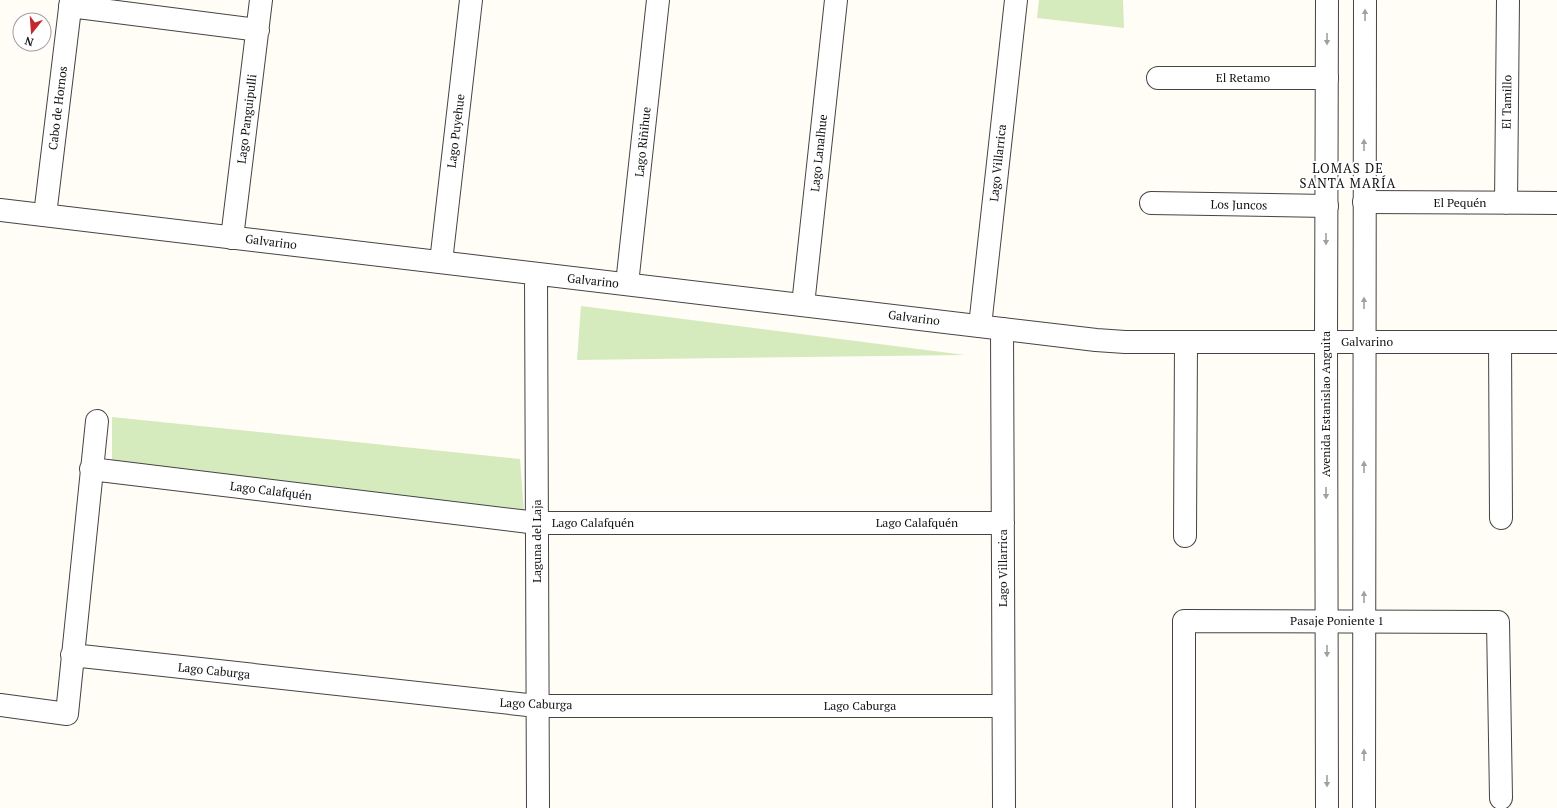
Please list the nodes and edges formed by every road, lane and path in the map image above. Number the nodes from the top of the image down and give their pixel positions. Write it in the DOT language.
graph roads {
  1 [pos="261,0"];
  2 [pos="471,0"];
  3 [pos="658,0"];
  4 [pos="836,0"];
  5 [pos="1016,0"];
  6 [pos="1327,0"];
  7 [pos="1365,0"];
  8 [pos="1508,0"];
  9 [pos="71,3"];
  10 [pos="258,30"];
  11 [pos="1158,78"];
  12 [pos="1327,78"];
  13 [pos="1364,202"];
  14 [pos="1151,203"];
  15 [pos="1506,203"];
  16 [pos="1557,203"];
  17 [pos="1327,206"];
  18 [pos="0,210"];
  19 [pos="45,215"];
  20 [pos="232,238"];
  21 [pos="441,262"];
  22 [pos="536,275"];
  23 [pos="627,284"];
  24 [pos="803,305"];
  25 [pos="980,326"];
  26 [pos="1002,329"];
  27 [pos="1186,342"];
  28 [pos="1326,342"];
  29 [pos="1364,342"];
  30 [pos="1500,342"];
  31 [pos="1557,342"];
  32 [pos="97,421"];
  33 [pos="90,469"];
  34 [pos="1501,518"];
  35 [pos="1003,523"];
  36 [pos="537,524"];
  37 [pos="1185,536"];
  38 [pos="1327,621"];
  39 [pos="1364,621"];
  40 [pos="72,655"];
  41 [pos="0,705"];
  42 [pos="538,706"];
  43 [pos="1003,706"];
  44 [pos="1501,798"];
  45 [pos="1184,806"];
  46 [pos="538,808"];
  47 [pos="1004,808"];
  48 [pos="1328,808"];
  49 [pos="1364,808"];
  1 -- 10 [label="street, Lago Panguipulli"];
  2 -- 21 [label="street, Lago Puyehue"];
  3 -- 23 [label="street, Lago Riñihue"];
  4 -- 24 [label="street, Lago Lanalhue"];
  5 -- 25 [label="street, Lago Villarrica"];
  6 -- 12 [label="street, Avenida Estanislao Anguita, one-way"];
  13 -- 7 [label="street, one-way"];
  8 -- 15 [label="street, El Tamillo"];
  9 -- 10 [label="street"];
  9 -- 19 [label="street, Cabo de Hornos"];
  10 -- 20 [label="street, Lago Panguipulli"];
  11 -- 12 [label="street, El Retamo"];
  12 -- 17 [label="street, Avenida Estanislao Anguita"];
  13 -- 15 [label="street, El Pequén"];
  29 -- 13 [label="street, one-way"];
  14 -- 17 [label="street, Los Juncos"];
  15 -- 16 [label="street, El Pequén"];
  17 -- 28 [label="street, Avenida Estanislao Anguita, one-way"];
  18 -- 19 [label="street, Galvarino"];
  19 -- 20 [label="street, Galvarino"];
  20 -- 21 [label="street, Galvarino"];
  21 -- 22 [label="street, Galvarino"];
  22 -- 23 [label="street, Galvarino"];
  22 -- 36 [label="street, Laguna del Laja"];
  23 -- 24 [label="street, Galvarino"];
  24 -- 25 [label="street, Galvarino"];
  25 -- 26 [label="street, Galvarino"];
  26 -- 27 [label="street, Galvarino"];
  26 -- 35 [label="street, Lago Villarrica"];
  27 -- 28 [label="street, Galvarino"];
  27 -- 37 [label="street"];
  28 -- 29 [label="street, Galvarino"];
  28 -- 38 [label="street, Avenida Estanislao Anguita, one-way"];
  29 -- 30 [label="street, Galvarino"];
  39 -- 29 [label="street, one-way"];
  30 -- 31 [label="street, Galvarino"];
  30 -- 34 [label="street"];
  32 -- 33 [label="street"];
  33 -- 36 [label="street, Lago Calafquén"];
  33 -- 40 [label="street"];
  35 -- 36 [label="street, Lago Calafquén"];
  35 -- 43 [label="street, Lago Villarrica"];
  36 -- 42 [label="street, Laguna del Laja"];
  38 -- 39 [label="street, Pasaje Poniente 1"];
  38 -- 45 [label="street, Pasaje Poniente 1"];
  38 -- 48 [label="street, Avenida Estanislao Anguita, one-way"];
  39 -- 44 [label="street, Pasaje Poniente 1"];
  49 -- 39 [label="street, one-way"];
  40 -- 41 [label="street"];
  40 -- 42 [label="street, Lago Caburga"];
  42 -- 43 [label="street, Lago Caburga"];
  42 -- 46 [label="street, Laguna del Laja"];
  43 -- 47 [label="street, Lago Villarrica"];
}
